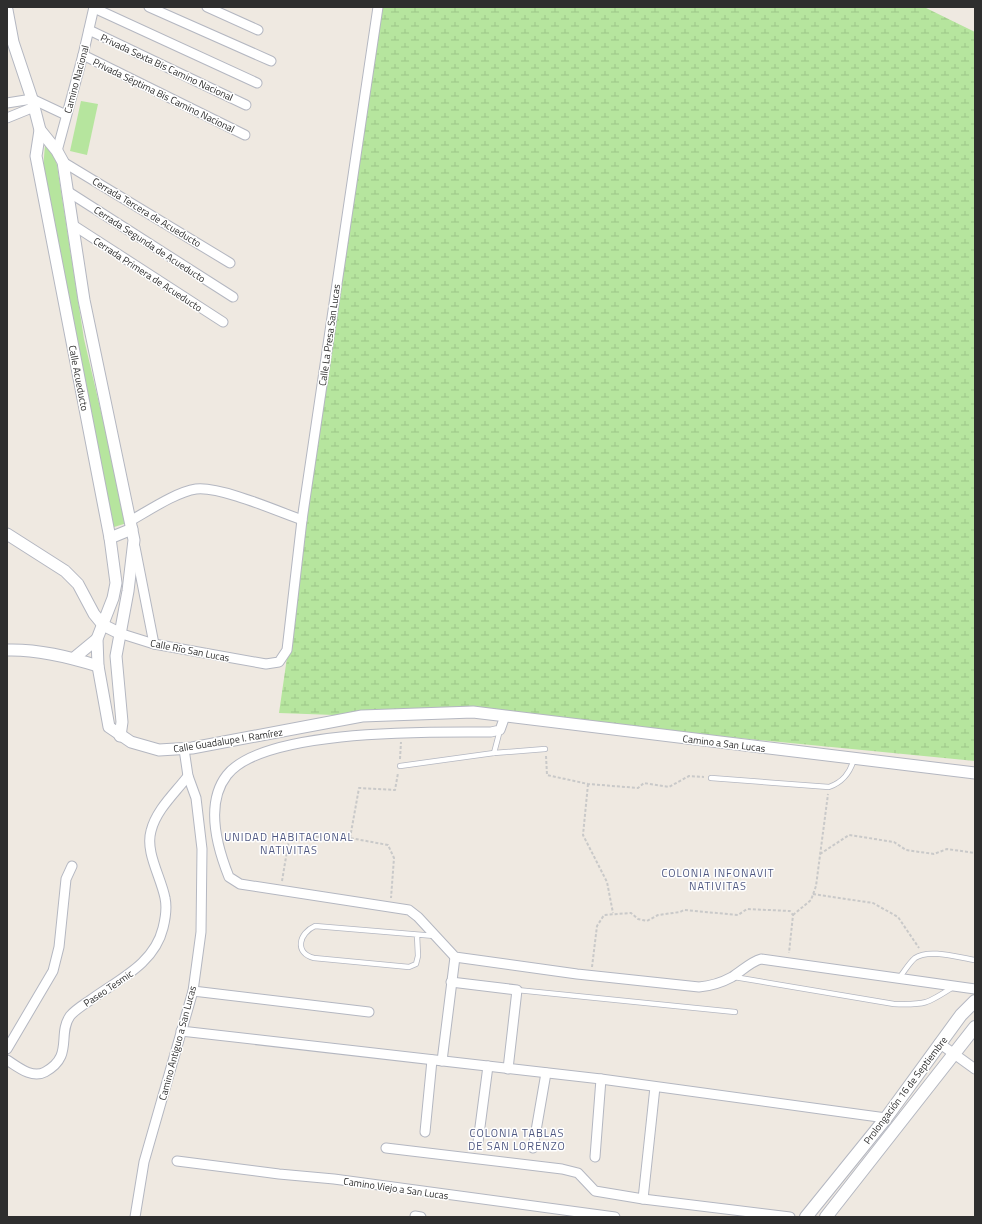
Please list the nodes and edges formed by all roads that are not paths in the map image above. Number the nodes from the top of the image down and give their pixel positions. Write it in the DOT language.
graph roads {
  1 [pos="149,7"];
  2 [pos="207,7"];
  3 [pos="378,7"];
  4 [pos="94,8"];
  5 [pos="7,10"];
  6 [pos="89,30"];
  7 [pos="258,30"];
  8 [pos="83,56"];
  9 [pos="271,61"];
  10 [pos="257,83"];
  11 [pos="7,103"];
  12 [pos="33,103"];
  13 [pos="246,105"];
  14 [pos="66,115"];
  15 [pos="7,118"];
  16 [pos="40,130"];
  17 [pos="245,135"];
  18 [pos="57,151"];
  19 [pos="63,162"];
  20 [pos="67,191"];
  21 [pos="73,225"];
  22 [pos="230,263"];
  23 [pos="233,297"];
  24 [pos="223,322"];
  25 [pos="302,520"];
  26 [pos="131,525"];
  27 [pos="7,534"];
  28 [pos="110,538"];
  29 [pos="134,540"];
  30 [pos="103,624"];
  31 [pos="119,633"];
  32 [pos="96,639"];
  33 [pos="154,644"];
  34 [pos="7,650"];
  35 [pos="74,658"];
  36 [pos="279,662"];
  37 [pos="98,666"];
  38 [pos="118,686"];
  39 [pos="102,687"];
  40 [pos="473,712"];
  41 [pos="505,716"];
  42 [pos="500,730"];
  43 [pos="120,736"];
  44 [pos="184,749"];
  45 [pos="545,749"];
  46 [pos="494,753"];
  47 [pos="854,759"];
  48 [pos="400,766"];
  49 [pos="975,773"];
  50 [pos="188,776"];
  51 [pos="711,778"];
  52 [pos="72,866"];
  53 [pos="417,935"];
  54 [pos="436,936"];
  55 [pos="455,957"];
  56 [pos="975,960"];
  57 [pos="732,977"];
  58 [pos="899,978"];
  59 [pos="451,982"];
  60 [pos="954,987"];
  61 [pos="975,989"];
  62 [pos="517,990"];
  63 [pos="193,991"];
  64 [pos="975,1001"];
  65 [pos="369,1012"];
  66 [pos="735,1012"];
  67 [pos="975,1027"];
  68 [pos="181,1031"];
  69 [pos="939,1043"];
  70 [pos="7,1049"];
  71 [pos="953,1053"];
  72 [pos="7,1060"];
  73 [pos="432,1060"];
  74 [pos="442,1061"];
  75 [pos="488,1066"];
  76 [pos="508,1069"];
  77 [pos="975,1069"];
  78 [pos="546,1073"];
  79 [pos="601,1080"];
  80 [pos="655,1087"];
  81 [pos="886,1118"];
  82 [pos="425,1132"];
  83 [pos="478,1142"];
  84 [pos="386,1148"];
  85 [pos="533,1148"];
  86 [pos="595,1157"];
  87 [pos="177,1161"];
  88 [pos="643,1199"];
  89 [pos="135,1217"];
  90 [pos="615,1217"];
  91 [pos="790,1217"];
  92 [pos="806,1217"];
  93 [pos="826,1217"];
  1 -- 9 [label="street"];
  2 -- 7 [label="street"];
  3 -- 25 [label="street, Calle La Presa San Lucas"];
  4 -- 6 [label="street, Camino Nacional"];
  4 -- 10 [label="street"];
  5 -- 12 [label="street, Calle Acueducto"];
  6 -- 8 [label="street, Camino Nacional"];
  6 -- 13 [label="street, Privada Sexta Bis Camino Nacional"];
  8 -- 14 [label="street, Camino Nacional"];
  8 -- 17 [label="street, Privada Séptima Bis Camino Nacional"];
  11 -- 12 [label="street"];
  12 -- 14 [label="street"];
  12 -- 15 [label="street"];
  12 -- 16 [label="street, Calle Acueducto"];
  14 -- 18 [label="street, Camino Nacional"];
  16 -- 18 [label="street, Calle Acueducto"];
  16 -- 28 [label="street, Calle Acueducto"];
  18 -- 19 [label="street, Calle Acueducto"];
  19 -- 20 [label="street, Calle Acueducto"];
  19 -- 22 [label="street, Cerrada Tercera de Acueducto"];
  20 -- 21 [label="street, Calle Acueducto"];
  20 -- 23 [label="street, Cerrada Segunda de Acueducto"];
  21 -- 24 [label="street, Cerrada Primera de Acueducto"];
  21 -- 26 [label="street, Calle Acueducto"];
  25 -- 26 [label="street"];
  25 -- 36 [label="street, Calle La Presa San Lucas"];
  26 -- 28 [label="street"];
  26 -- 29 [label="street, Calle Acueducto"];
  27 -- 30 [label="street"];
  28 -- 30 [label="street, Calle Acueducto"];
  29 -- 31 [label="street, Calle Acueducto"];
  29 -- 33 [label="street, Calle Acueducto"];
  30 -- 31 [label="street, Calle Río San Lucas"];
  30 -- 32 [label="street, Calle Guadalupe I. Ramírez"];
  31 -- 33 [label="street, Calle Río San Lucas"];
  31 -- 38 [label="street, Calle Acueducto"];
  32 -- 35 [label="street"];
  32 -- 37 [label="street, Calle Guadalupe I. Ramírez"];
  33 -- 36 [label="street, Calle Río San Lucas"];
  34 -- 35 [label="street"];
  35 -- 37 [label="street"];
  37 -- 39 [label="street, Calle Guadalupe I. Ramírez"];
  38 -- 39 [label="street"];
  38 -- 43 [label="street, Calle Acueducto"];
  39 -- 43 [label="street, Calle Guadalupe I. Ramírez"];
  40 -- 41 [label="street, Camino a San Lucas"];
  40 -- 44 [label="street, Calle Guadalupe I. Ramírez"];
  41 -- 42 [label="street"];
  41 -- 47 [label="street, Camino a San Lucas"];
  42 -- 46 [label="lane"];
  42 -- 54 [label="street"];
  43 -- 44 [label="street, Calle Guadalupe I. Ramírez"];
  44 -- 50 [label="street, Camino Antiguo a San Lucas"];
  45 -- 46 [label="lane"];
  46 -- 48 [label="lane"];
  47 -- 49 [label="street, Camino a San Lucas"];
  47 -- 51 [label="lane"];
  50 -- 63 [label="street, Camino Antiguo a San Lucas"];
  50 -- 72 [label="street, Paseo Tesmic"];
  52 -- 70 [label="street"];
  53 -- 53 [label="lane"];
  53 -- 54 [label="lane"];
  54 -- 55 [label="street"];
  55 -- 57 [label="street"];
  55 -- 59 [label="street"];
  56 -- 58 [label="lane"];
  57 -- 58 [label="street"];
  57 -- 60 [label="lane"];
  58 -- 60 [label="street"];
  59 -- 62 [label="street"];
  59 -- 74 [label="street"];
  60 -- 61 [label="street"];
  62 -- 66 [label="lane"];
  62 -- 76 [label="street"];
  63 -- 65 [label="street"];
  63 -- 68 [label="street, Camino Antiguo a San Lucas"];
  64 -- 69 [label="main road, Prolongación 16 de Septiembre"];
  67 -- 71 [label="main road, Prolongación 16 de Septiembre"];
  68 -- 73 [label="street"];
  68 -- 89 [label="street, Camino Antiguo a San Lucas"];
  69 -- 71 [label="street"];
  69 -- 81 [label="main road, Prolongación 16 de Septiembre"];
  71 -- 77 [label="street"];
  71 -- 93 [label="main road, Prolongación 16 de Septiembre"];
  73 -- 74 [label="street"];
  73 -- 82 [label="street"];
  74 -- 75 [label="street"];
  75 -- 76 [label="street"];
  75 -- 83 [label="street"];
  76 -- 78 [label="street"];
  78 -- 79 [label="street"];
  78 -- 85 [label="street"];
  79 -- 80 [label="street"];
  79 -- 86 [label="street"];
  80 -- 81 [label="street"];
  80 -- 88 [label="street"];
  81 -- 92 [label="main road, Prolongación 16 de Septiembre"];
  84 -- 88 [label="street"];
  87 -- 90 [label="street, Camino Viejo a San Lucas"];
  88 -- 91 [label="street"];
}
